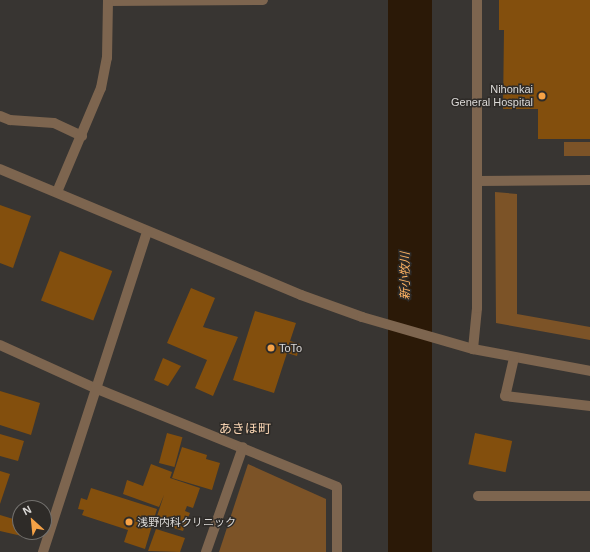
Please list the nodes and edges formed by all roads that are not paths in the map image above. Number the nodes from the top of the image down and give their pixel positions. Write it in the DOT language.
graph roads {
  1 [pos="263,0"];
  2 [pos="478,0"];
  3 [pos="108,1"];
  4 [pos="0,116"];
  5 [pos="82,136"];
  6 [pos="0,169"];
  7 [pos="590,180"];
  8 [pos="477,181"];
  9 [pos="57,192"];
  10 [pos="147,231"];
  11 [pos="0,345"];
  12 [pos="473,349"];
  13 [pos="514,358"];
  14 [pos="590,371"];
  15 [pos="95,388"];
  16 [pos="590,406"];
  17 [pos="243,447"];
  18 [pos="478,496"];
  19 [pos="590,496"];
  20 [pos="43,552"];
  21 [pos="206,552"];
  22 [pos="337,552"];
  1 -- 3 [label="street"];
  2 -- 8 [label="street"];
  3 -- 5 [label="street"];
  4 -- 5 [label="street"];
  5 -- 9 [label="street"];
  6 -- 9 [label="street"];
  7 -- 8 [label="street"];
  8 -- 12 [label="street"];
  9 -- 10 [label="street"];
  10 -- 12 [label="street"];
  10 -- 15 [label="street"];
  11 -- 15 [label="street"];
  12 -- 13 [label="street"];
  13 -- 14 [label="street"];
  13 -- 16 [label="street"];
  15 -- 17 [label="street"];
  15 -- 20 [label="street"];
  17 -- 21 [label="street"];
  17 -- 22 [label="street"];
  18 -- 19 [label="street"];
}
